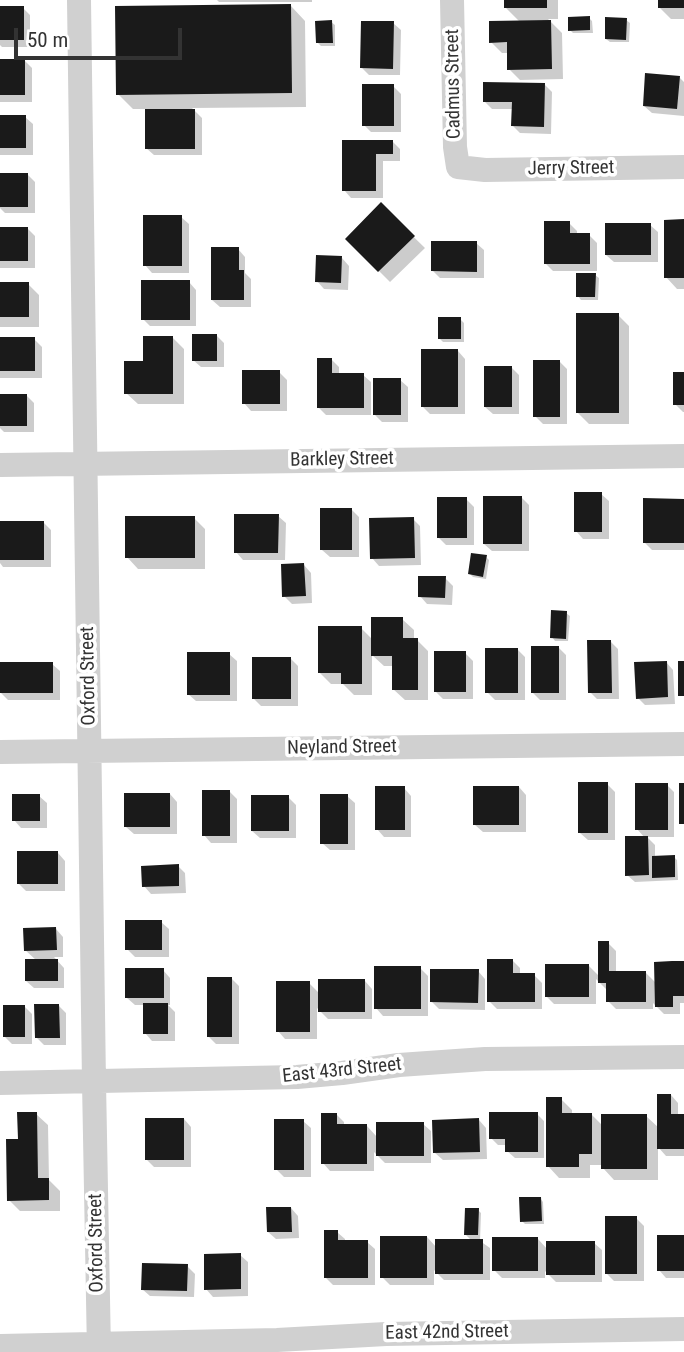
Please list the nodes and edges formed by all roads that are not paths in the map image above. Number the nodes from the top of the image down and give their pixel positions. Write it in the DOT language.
graph roads {
  1 [pos="79,0"];
  2 [pos="452,0"];
  3 [pos="458,167"];
  4 [pos="684,167"];
  5 [pos="684,456"];
  6 [pos="85,464"];
  7 [pos="0,465"];
  8 [pos="684,744"];
  9 [pos="90,751"];
  10 [pos="0,752"];
  11 [pos="684,1057"];
  12 [pos="94,1082"];
  13 [pos="0,1083"];
  14 [pos="684,1329"];
  15 [pos="0,1346"];
  16 [pos="99,1349"];
  1 -- 6 [label="street, Oxford Street"];
  2 -- 3 [label="street, Cadmus Street"];
  3 -- 4 [label="street, Jerry Street"];
  5 -- 6 [label="street, Barkley Street"];
  6 -- 7 [label="street, Barkley Street"];
  6 -- 9 [label="street, Oxford Street"];
  8 -- 9 [label="street, Neyland Street"];
  9 -- 10 [label="street, Neyland Street"];
  9 -- 12 [label="street, Oxford Street"];
  11 -- 12 [label="street, East 43rd Street"];
  12 -- 13 [label="street, East 43rd Street"];
  12 -- 16 [label="street, Oxford Street"];
  14 -- 16 [label="street, East 42nd Street"];
  15 -- 16 [label="street, East 42nd Street"];
}
